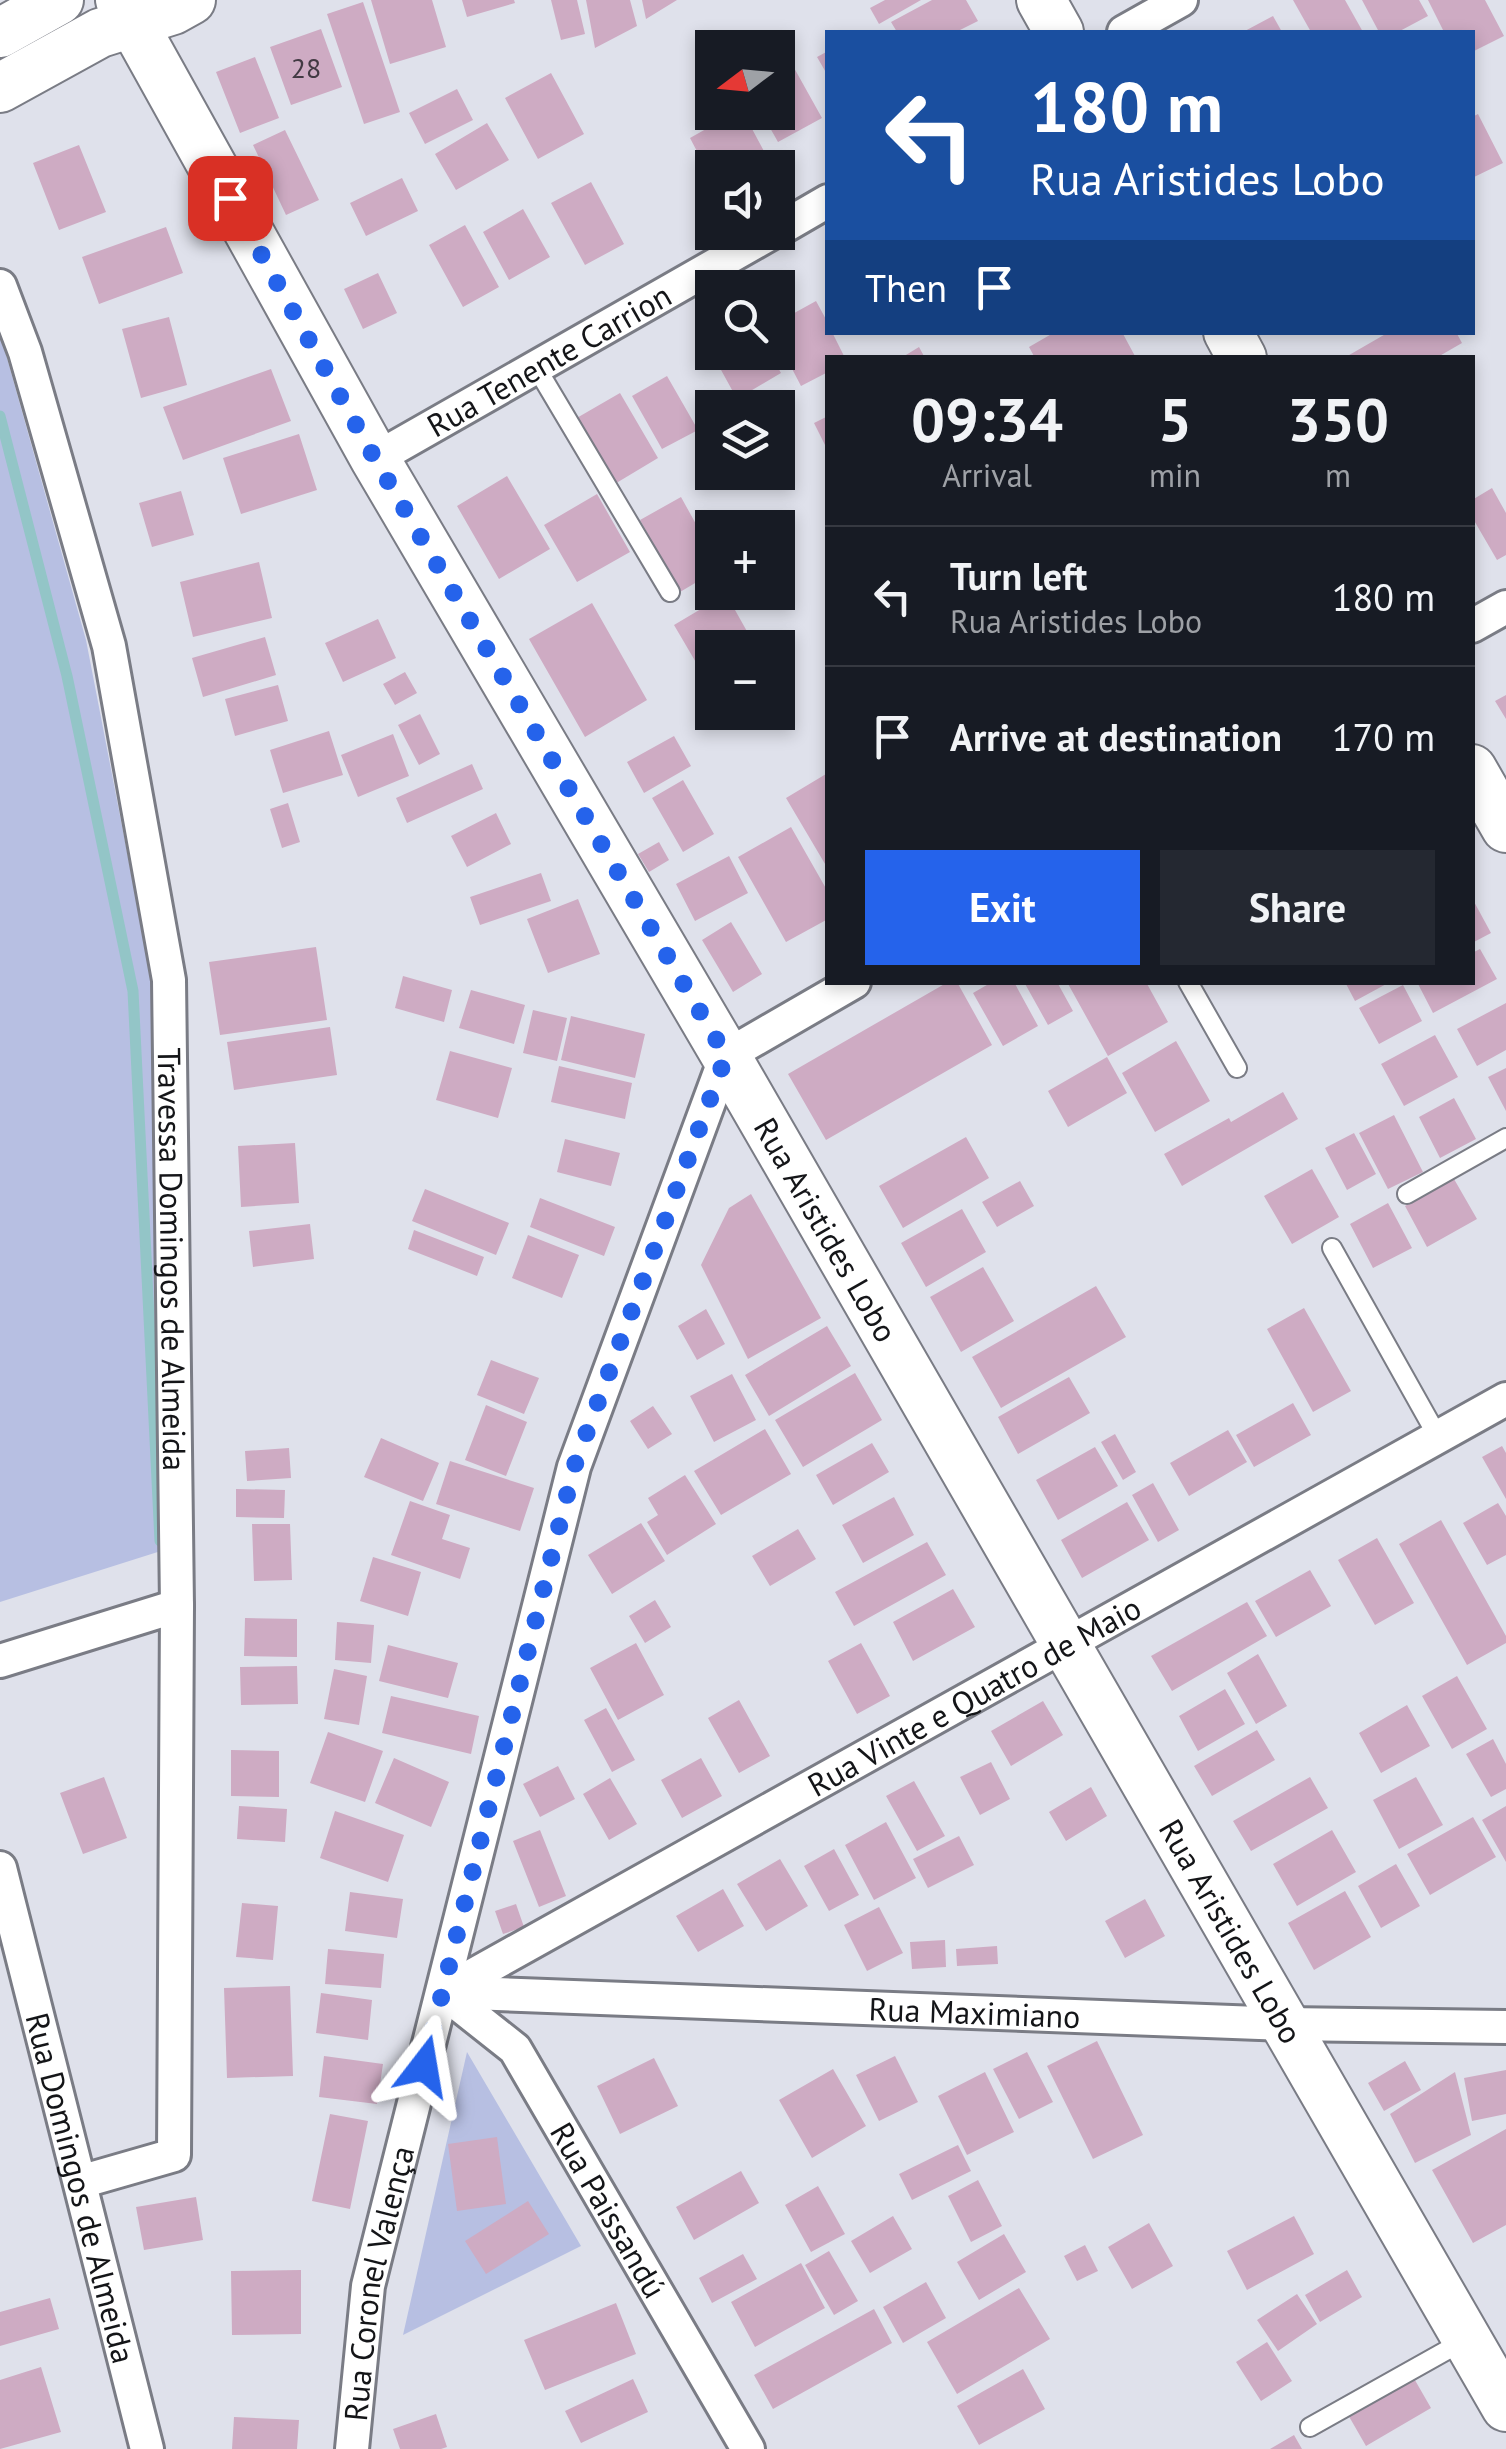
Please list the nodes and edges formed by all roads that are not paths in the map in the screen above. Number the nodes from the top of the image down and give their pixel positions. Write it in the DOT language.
graph roads {
  1 [pos="59,0"];
  2 [pos="191,0"];
  3 [pos="1041,0"];
  4 [pos="1181,0"];
  5 [pos="126,12"];
  6 [pos="1058,30"];
  7 [pos="1128,30"];
  8 [pos="0,33"];
  9 [pos="0,88"];
  10 [pos="825,204"];
  11 [pos="795,220"];
  12 [pos="742,250"];
  13 [pos="0,286"];
  14 [pos="536,367"];
  15 [pos="375,459"];
  16 [pos="670,592"];
  17 [pos="1506,607"];
  18 [pos="1475,624"];
  19 [pos="1475,774"];
  20 [pos="1506,828"];
  21 [pos="849,985"];
  22 [pos="1190,985"];
  23 [pos="726,1056"];
  24 [pos="1237,1068"];
  25 [pos="1506,1138"];
  26 [pos="1408,1194"];
  27 [pos="1332,1248"];
  28 [pos="1506,1399"];
  29 [pos="1438,1437"];
  30 [pos="177,1606"];
  31 [pos="1066,1645"];
  32 [pos="0,1660"];
  33 [pos="0,1868"];
  34 [pos="444,1992"];
  35 [pos="1284,2024"];
  36 [pos="1506,2027"];
  37 [pos="80,2182"];
  38 [pos="1467,2339"];
  39 [pos="1506,2406"];
  40 [pos="1310,2427"];
  41 [pos="147,2449"];
  42 [pos="352,2449"];
  43 [pos="748,2449"];
  1 -- 8 [label="street"];
  2 -- 5 [label="street"];
  3 -- 6 [label="street"];
  4 -- 7 [label="street"];
  5 -- 9 [label="street"];
  5 -- 15 [label="street, Rua Aristides Lobo"];
  10 -- 11 [label="street, Rua Tenente Carrion"];
  12 -- 14 [label="street, Rua Tenente Carrion"];
  13 -- 30 [label="street, Travessa Domingos de Almeida"];
  14 -- 15 [label="street, Rua Tenente Carrion"];
  14 -- 16 [label="lane"];
  15 -- 23 [label="street, Rua Aristides Lobo"];
  17 -- 18 [label="street"];
  19 -- 20 [label="street"];
  21 -- 23 [label="street"];
  22 -- 24 [label="lane"];
  23 -- 31 [label="street, Rua Aristides Lobo"];
  23 -- 34 [label="street, Rua Coronel Valença"];
  25 -- 26 [label="lane"];
  27 -- 29 [label="lane"];
  28 -- 29 [label="street, Rua Vinte e Quatro de Maio"];
  29 -- 31 [label="street, Rua Vinte e Quatro de Maio"];
  30 -- 32 [label="street"];
  30 -- 37 [label="street, Travessa Domingos de Almeida"];
  31 -- 34 [label="street, Rua Vinte e Quatro de Maio"];
  31 -- 35 [label="street, Rua Aristides Lobo"];
  33 -- 37 [label="street, Rua Domingos de Almeida"];
  34 -- 35 [label="street, Rua Maximiano"];
  34 -- 42 [label="street, Rua Coronel Valença"];
  34 -- 43 [label="street, Rua Paissandú"];
  35 -- 36 [label="street, Rua Maximiano"];
  35 -- 38 [label="street, Rua Aristides Lobo"];
  37 -- 41 [label="street, Rua Domingos de Almeida"];
  38 -- 39 [label="street, Rua Aristides Lobo"];
  38 -- 40 [label="lane"];
}
